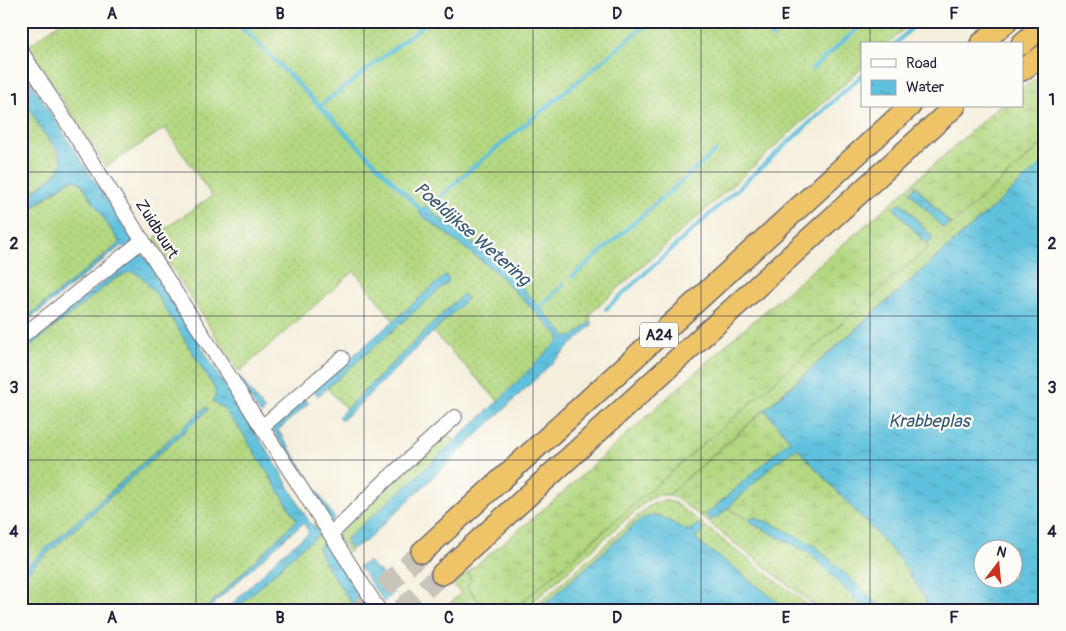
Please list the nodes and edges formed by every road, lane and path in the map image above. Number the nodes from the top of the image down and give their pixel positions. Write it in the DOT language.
graph roads {
  1 [pos="990,21"];
  2 [pos="1007,21"];
  3 [pos="1045,24"];
  4 [pos="971,42"];
  5 [pos="983,42"];
  6 [pos="1024,42"];
  7 [pos="21,51"];
  8 [pos="1045,54"];
  9 [pos="1024,69"];
  10 [pos="953,108"];
  11 [pos="905,110"];
  12 [pos="143,240"];
  13 [pos="21,336"];
  14 [pos="342,358"];
  15 [pos="454,417"];
  16 [pos="262,427"];
  17 [pos="331,534"];
  18 [pos="422,552"];
  19 [pos="442,574"];
  20 [pos="379,610"];
  1 -- 4 [label="highway"];
  2 -- 5 [label="highway"];
  3 -- 6 [label="highway"];
  7 -- 12 [label="street, Zuidbuurt"];
  8 -- 9 [label="highway"];
  10 -- 19 [label="highway, A24"];
  11 -- 18 [label="highway, A24"];
  12 -- 13 [label="street"];
  12 -- 16 [label="street, Zuidbuurt"];
  14 -- 16 [label="street"];
  15 -- 17 [label="street"];
  16 -- 17 [label="street, Zuidbuurt"];
  17 -- 20 [label="street, Zuidbuurt"];
}
